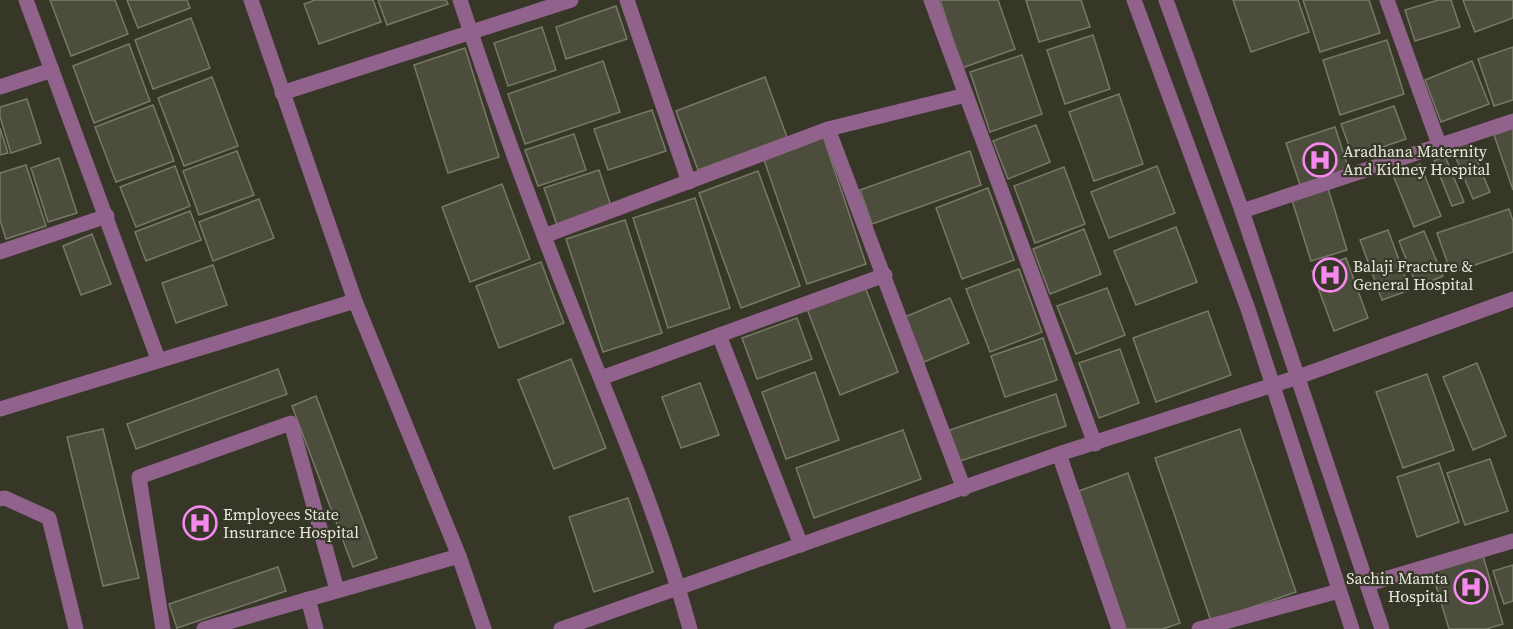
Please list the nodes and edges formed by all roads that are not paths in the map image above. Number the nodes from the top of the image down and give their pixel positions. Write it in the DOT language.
graph roads {
  1 [pos="26,0"];
  2 [pos="251,0"];
  3 [pos="460,0"];
  4 [pos="571,0"];
  5 [pos="627,0"];
  6 [pos="931,0"];
  7 [pos="1134,0"];
  8 [pos="1166,0"];
  9 [pos="1387,0"];
  10 [pos="471,33"];
  11 [pos="52,70"];
  12 [pos="0,87"];
  13 [pos="282,93"];
  14 [pos="966,95"];
  15 [pos="1513,121"];
  16 [pos="828,129"];
  17 [pos="1440,147"];
  18 [pos="689,182"];
  19 [pos="1242,211"];
  20 [pos="107,216"];
  21 [pos="544,236"];
  22 [pos="0,252"];
  23 [pos="885,275"];
  24 [pos="1513,299"];
  25 [pos="355,301"];
  26 [pos="719,335"];
  27 [pos="158,359"];
  28 [pos="1298,377"];
  29 [pos="601,378"];
  30 [pos="1272,384"];
  31 [pos="0,409"];
  32 [pos="1095,444"];
  33 [pos="1059,454"];
  34 [pos="964,489"];
  35 [pos="0,500"];
  36 [pos="1513,541"];
  37 [pos="801,545"];
  38 [pos="459,556"];
  39 [pos="1368,584"];
  40 [pos="678,588"];
  41 [pos="337,590"];
  42 [pos="1339,591"];
  43 [pos="308,599"];
  44 [pos="76,629"];
  45 [pos="163,629"];
  46 [pos="204,629"];
  47 [pos="316,629"];
  48 [pos="484,629"];
  49 [pos="561,629"];
  50 [pos="690,629"];
  51 [pos="1119,629"];
  52 [pos="1199,629"];
  53 [pos="1352,629"];
  54 [pos="1382,629"];
  1 -- 11 [label="street"];
  2 -- 13 [label="street"];
  3 -- 10 [label="street"];
  4 -- 10 [label="street"];
  5 -- 18 [label="street"];
  6 -- 14 [label="street"];
  7 -- 30 [label="street"];
  8 -- 19 [label="street"];
  9 -- 17 [label="street"];
  10 -- 13 [label="street"];
  10 -- 21 [label="street"];
  11 -- 12 [label="street"];
  11 -- 20 [label="street"];
  13 -- 25 [label="street"];
  14 -- 16 [label="street"];
  14 -- 32 [label="street"];
  15 -- 17 [label="street"];
  16 -- 18 [label="street"];
  16 -- 23 [label="street"];
  17 -- 19 [label="street"];
  18 -- 21 [label="street"];
  19 -- 28 [label="street"];
  20 -- 22 [label="street"];
  20 -- 27 [label="street"];
  21 -- 29 [label="street"];
  23 -- 26 [label="street"];
  23 -- 34 [label="street"];
  24 -- 28 [label="street"];
  25 -- 27 [label="street"];
  25 -- 38 [label="street"];
  26 -- 29 [label="street"];
  26 -- 37 [label="street"];
  27 -- 31 [label="street"];
  28 -- 30 [label="street"];
  28 -- 39 [label="street"];
  29 -- 40 [label="street"];
  30 -- 32 [label="street"];
  30 -- 42 [label="street"];
  32 -- 33 [label="street"];
  33 -- 34 [label="street"];
  33 -- 51 [label="street"];
  34 -- 37 [label="street"];
  35 -- 44 [label="street"];
  36 -- 39 [label="street"];
  37 -- 40 [label="street"];
  38 -- 41 [label="street"];
  38 -- 48 [label="street"];
  39 -- 54 [label="street"];
  40 -- 49 [label="street"];
  40 -- 50 [label="street"];
  41 -- 43 [label="street"];
  41 -- 45 [label="street"];
  42 -- 52 [label="street"];
  42 -- 53 [label="street"];
  43 -- 46 [label="street"];
  43 -- 47 [label="street"];
}
